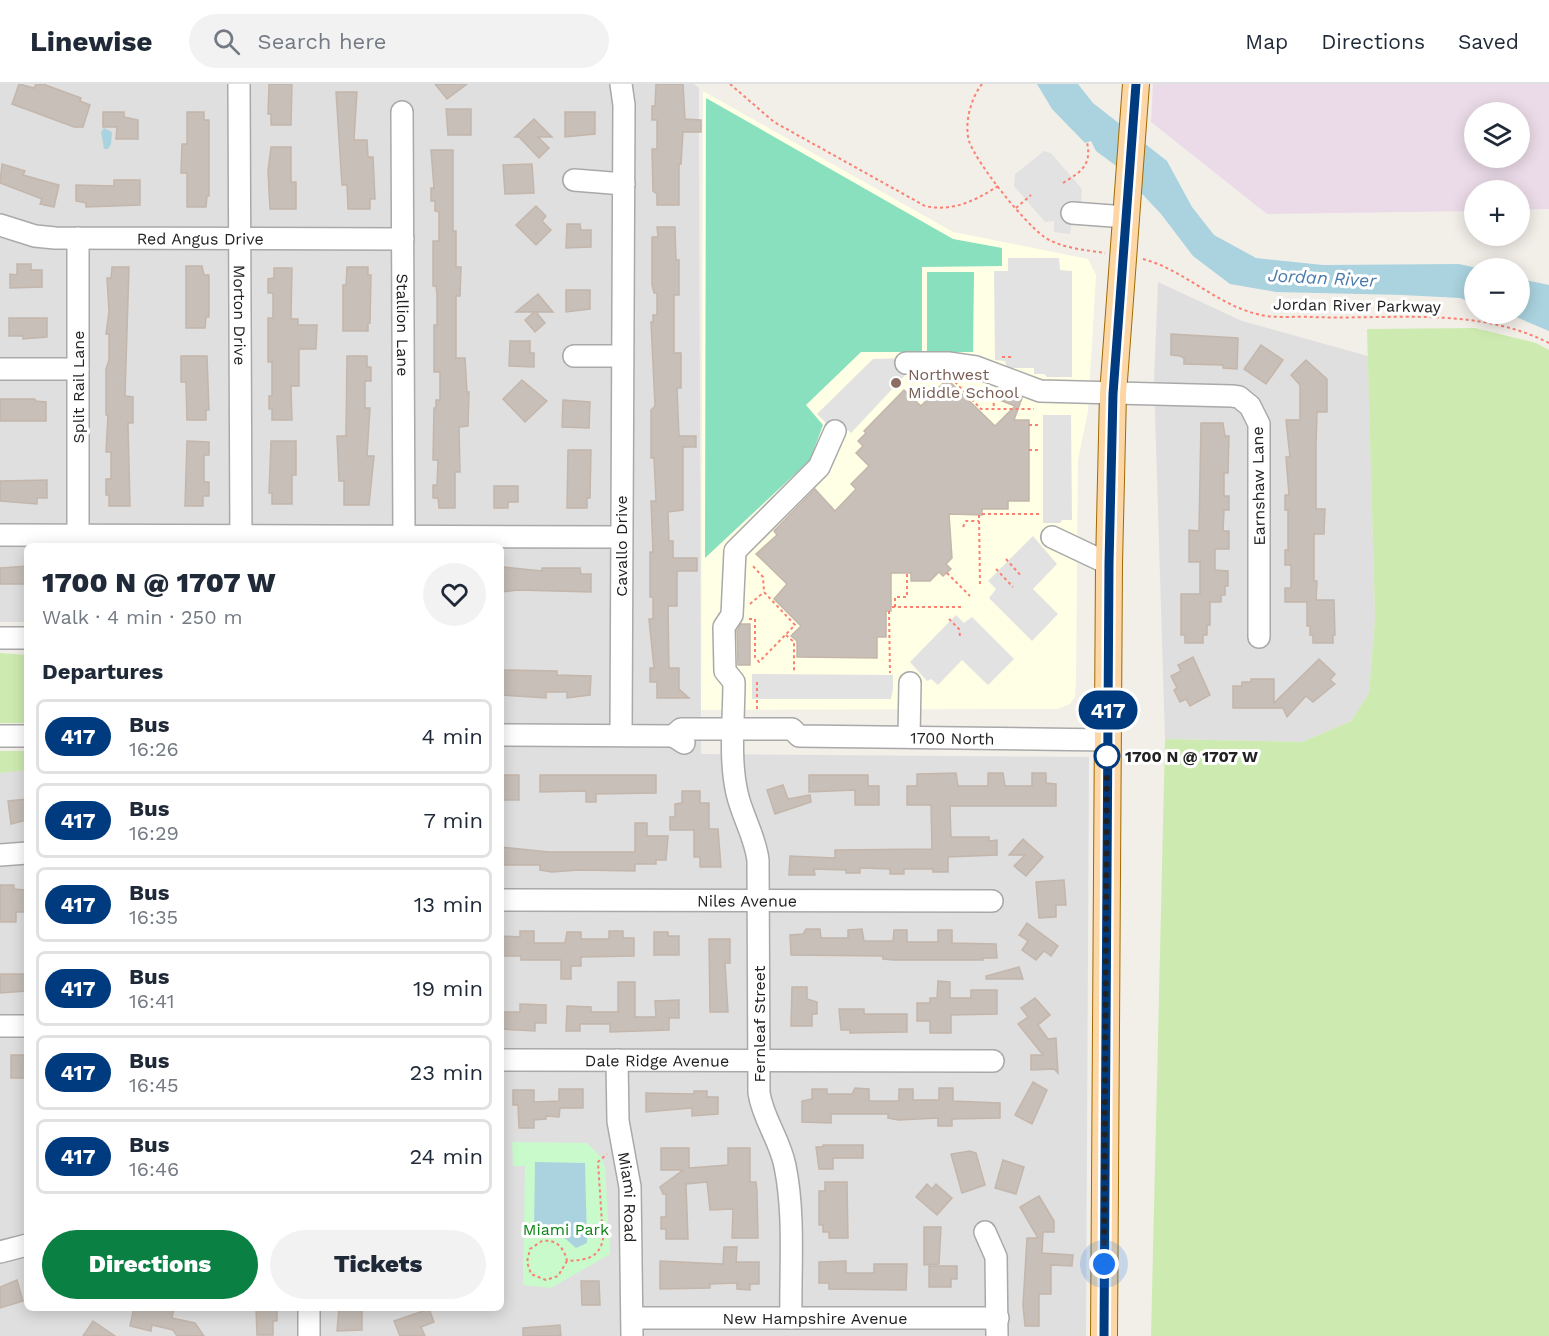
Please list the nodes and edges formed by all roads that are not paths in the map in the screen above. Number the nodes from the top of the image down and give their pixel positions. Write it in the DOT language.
graph roads {
  1 [pos="240,84"];
  2 [pos="621,84"];
  3 [pos="1136,84"];
  4 [pos="402,112"];
  5 [pos="574,180"];
  6 [pos="624,184"];
  7 [pos="1127,205"];
  8 [pos="1072,213"];
  9 [pos="0,225"];
  10 [pos="78,238"];
  11 [pos="240,238"];
  12 [pos="403,238"];
  13 [pos="574,356"];
  14 [pos="621,356"];
  15 [pos="906,363"];
  16 [pos="0,369"];
  17 [pos="78,369"];
  18 [pos="1113,394"];
  19 [pos="835,431"];
  20 [pos="0,535"];
  21 [pos="78,536"];
  22 [pos="404,537"];
  23 [pos="620,537"];
  24 [pos="1052,537"];
  25 [pos="241,541"];
  26 [pos="1109,564"];
  27 [pos="1259,637"];
  28 [pos="0,638"];
  29 [pos="24,638"];
  30 [pos="910,683"];
  31 [pos="504,735"];
  32 [pos="621,735"];
  33 [pos="0,736"];
  34 [pos="24,736"];
  35 [pos="734,736"];
  36 [pos="909,737"];
  37 [pos="1107,740"];
  38 [pos="24,853"];
  39 [pos="0,855"];
  40 [pos="504,900"];
  41 [pos="759,901"];
  42 [pos="992,901"];
  43 [pos="0,1026"];
  44 [pos="24,1026"];
  45 [pos="504,1060"];
  46 [pos="617,1060"];
  47 [pos="758,1061"];
  48 [pos="993,1061"];
  49 [pos="985,1232"];
  50 [pos="24,1246"];
  51 [pos="0,1252"];
  52 [pos="309,1311"];
  53 [pos="791,1318"];
  54 [pos="632,1327"];
  55 [pos="998,1327"];
  56 [pos="309,1336"];
  57 [pos="1104,1336"];
  1 -- 11 [label="street, Morton Drive"];
  2 -- 6 [label="street, Cavallo Drive"];
  3 -- 7 [label="main road"];
  4 -- 12 [label="street, Stallion Lane"];
  5 -- 6 [label="street"];
  6 -- 14 [label="street, Cavallo Drive"];
  7 -- 8 [label="street"];
  7 -- 18 [label="main road"];
  9 -- 10 [label="street, Red Angus Drive"];
  10 -- 11 [label="street, Red Angus Drive"];
  10 -- 17 [label="street, Split Rail Lane"];
  11 -- 12 [label="street, Red Angus Drive"];
  11 -- 25 [label="street, Morton Drive"];
  12 -- 22 [label="street, Stallion Lane"];
  13 -- 14 [label="street"];
  14 -- 23 [label="street, Cavallo Drive"];
  15 -- 18 [label="street"];
  16 -- 17 [label="street"];
  17 -- 21 [label="street, Split Rail Lane"];
  18 -- 26 [label="main road"];
  18 -- 27 [label="street, Earnshaw Lane"];
  19 -- 35 [label="street, Fernleaf Street"];
  20 -- 21 [label="street"];
  21 -- 25 [label="street"];
  22 -- 23 [label="street"];
  22 -- 25 [label="street"];
  23 -- 32 [label="street, Cavallo Drive"];
  24 -- 26 [label="street"];
  26 -- 37 [label="main road"];
  28 -- 29 [label="street"];
  30 -- 36 [label="street"];
  31 -- 32 [label="street, 1700 North"];
  32 -- 35 [label="street, 1700 North"];
  33 -- 34 [label="street"];
  35 -- 36 [label="street, 1700 North"];
  35 -- 41 [label="street, Fernleaf Street"];
  36 -- 37 [label="street, 1700 North"];
  37 -- 57 [label="main road"];
  38 -- 39 [label="street"];
  40 -- 41 [label="street, Niles Avenue"];
  41 -- 42 [label="street, Niles Avenue"];
  41 -- 47 [label="street, Fernleaf Street"];
  43 -- 44 [label="street"];
  45 -- 46 [label="street, Dale Ridge Avenue"];
  46 -- 47 [label="street, Dale Ridge Avenue"];
  46 -- 54 [label="street, Miami Road"];
  47 -- 48 [label="street, Dale Ridge Avenue"];
  47 -- 53 [label="street, Fernleaf Street"];
  49 -- 55 [label="street"];
  50 -- 51 [label="street"];
  52 -- 56 [label="street"];
  53 -- 54 [label="street, New Hampshire Avenue"];
  53 -- 55 [label="street, New Hampshire Avenue"];
}
